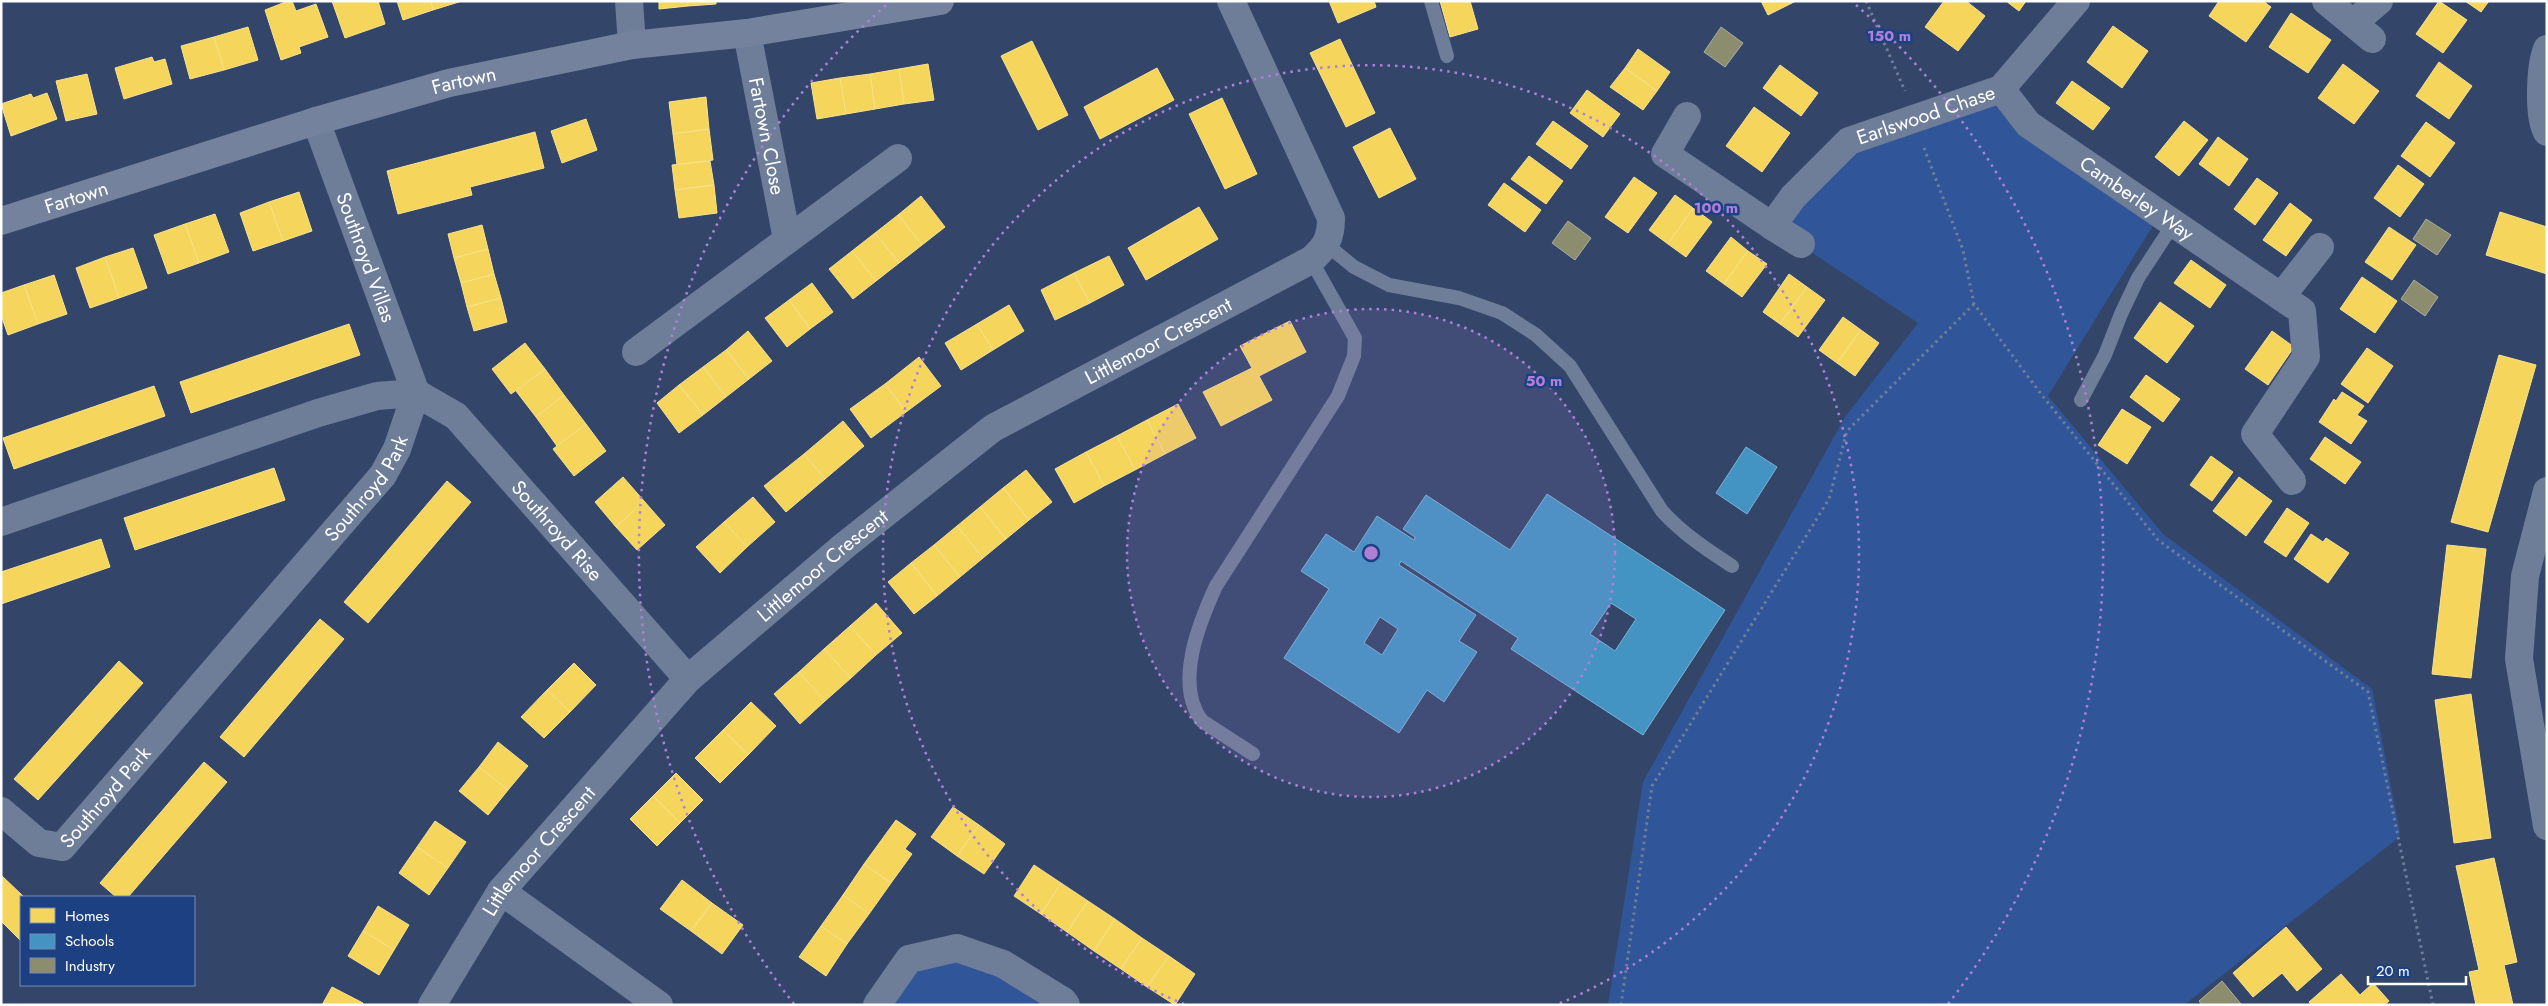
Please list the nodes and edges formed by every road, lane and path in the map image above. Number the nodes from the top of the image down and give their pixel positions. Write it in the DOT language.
graph roads {
  1 [pos="629,1"];
  2 [pos="940,1"];
  3 [pos="1230,1"];
  4 [pos="1431,1"];
  5 [pos="1866,1"];
  6 [pos="2076,1"];
  7 [pos="2326,1"];
  8 [pos="2379,1"];
  9 [pos="747,33"];
  10 [pos="632,45"];
  11 [pos="2547,49"];
  12 [pos="1447,56"];
  13 [pos="2001,89"];
  14 [pos="1687,116"];
  15 [pos="1919,117"];
  16 [pos="316,121"];
  17 [pos="2547,132"];
  18 [pos="898,158"];
  19 [pos="1,221"];
  20 [pos="2174,223"];
  21 [pos="1772,226"];
  22 [pos="787,239"];
  23 [pos="1800,244"];
  24 [pos="2320,247"];
  25 [pos="1320,252"];
  26 [pos="2282,297"];
  27 [pos="1974,304"];
  28 [pos="636,352"];
  29 [pos="416,393"];
  30 [pos="2081,400"];
  31 [pos="2292,481"];
  32 [pos="2547,490"];
  33 [pos="1,522"];
  34 [pos="1732,566"];
  35 [pos="688,679"];
  36 [pos="1253,754"];
  37 [pos="1,811"];
  38 [pos="2547,826"];
  39 [pos="501,891"];
  40 [pos="432,1005"];
  41 [pos="660,1005"];
  42 [pos="877,1005"];
  43 [pos="1066,1005"];
  44 [pos="1621,1005"];
  45 [pos="2433,1005"];
  1 -- 10 [label="street"];
  2 -- 9 [label="street, Fartown"];
  3 -- 25 [label="street"];
  4 -- 12 [label="lane"];
  5 -- 15 [label="path"];
  6 -- 13 [label="street, Earlswood Chase"];
  7 -- 8 [label="street"];
  9 -- 10 [label="street, Fartown"];
  9 -- 22 [label="street, Fartown Close"];
  10 -- 16 [label="street, Fartown"];
  11 -- 17 [label="street"];
  13 -- 15 [label="street, Earlswood Chase"];
  13 -- 20 [label="street, Camberley Way"];
  14 -- 21 [label="street"];
  15 -- 21 [label="street, Earlswood Chase"];
  15 -- 27 [label="path"];
  16 -- 19 [label="street, Fartown"];
  16 -- 29 [label="street, Southroyd Villas"];
  18 -- 22 [label="street"];
  20 -- 26 [label="street, Camberley Way"];
  20 -- 30 [label="lane"];
  21 -- 23 [label="street"];
  22 -- 28 [label="street"];
  24 -- 26 [label="street"];
  25 -- 34 [label="lane"];
  25 -- 35 [label="street, Littlemoor Crescent"];
  25 -- 36 [label="lane"];
  26 -- 31 [label="street, Camberley Way"];
  27 -- 44 [label="path"];
  27 -- 45 [label="path"];
  29 -- 33 [label="street"];
  29 -- 35 [label="street, Southroyd Rise"];
  29 -- 37 [label="street, Southroyd Park"];
  32 -- 38 [label="street"];
  35 -- 39 [label="street, Littlemoor Crescent"];
  39 -- 40 [label="street, Littlemoor Crescent"];
  39 -- 41 [label="street"];
  42 -- 43 [label="street"];
}
